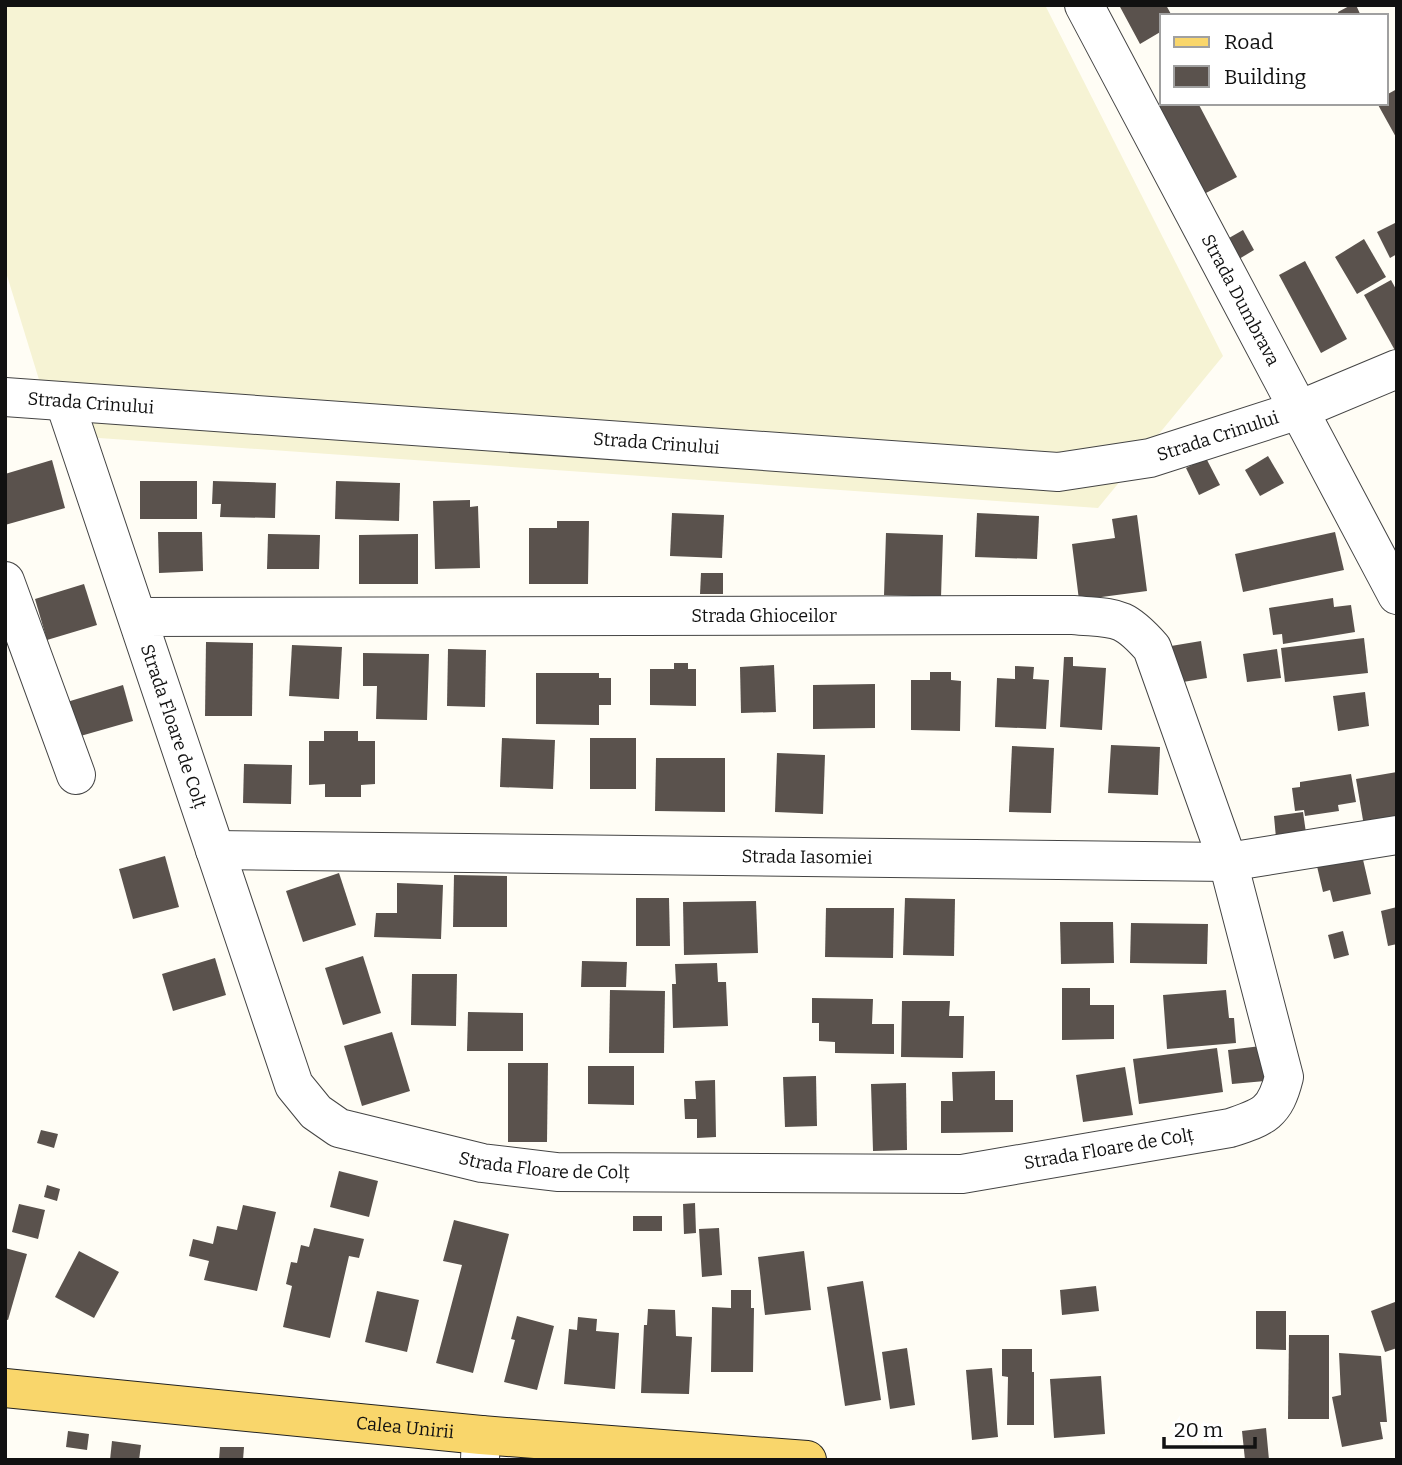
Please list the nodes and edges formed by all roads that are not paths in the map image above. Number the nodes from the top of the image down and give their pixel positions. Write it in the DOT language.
graph roads {
  1 [pos="1084,5"];
  2 [pos="1397,369"];
  3 [pos="5,397"];
  4 [pos="65,402"];
  5 [pos="1299,410"];
  6 [pos="5,581"];
  7 [pos="1397,595"];
  8 [pos="137,617"];
  9 [pos="76,775"];
  10 [pos="1397,835"];
  11 [pos="215,850"];
  12 [pos="1228,862"];
  13 [pos="5,1388"];
  14 [pos="481,1447"];
  15 [pos="807,1460"];
  1 -- 5 [label="street, Strada Dumbrava"];
  2 -- 5 [label="street, Strada Crinului"];
  3 -- 4 [label="street, Strada Crinului"];
  4 -- 5 [label="street, Strada Crinului"];
  4 -- 8 [label="street, Strada Floare de Colț"];
  5 -- 7 [label="street, Strada Dumbrava"];
  6 -- 9 [label="street"];
  8 -- 11 [label="street, Strada Floare de Colț"];
  8 -- 12 [label="street, Strada Ghioceilor"];
  10 -- 12 [label="street, Strada Iasomiei"];
  11 -- 12 [label="street, Strada Iasomiei"];
  11 -- 12 [label="street, Strada Floare de Colț"];
  13 -- 14 [label="main road, Calea Unirii"];
  14 -- 15 [label="main road, Calea Unirii"];
}
